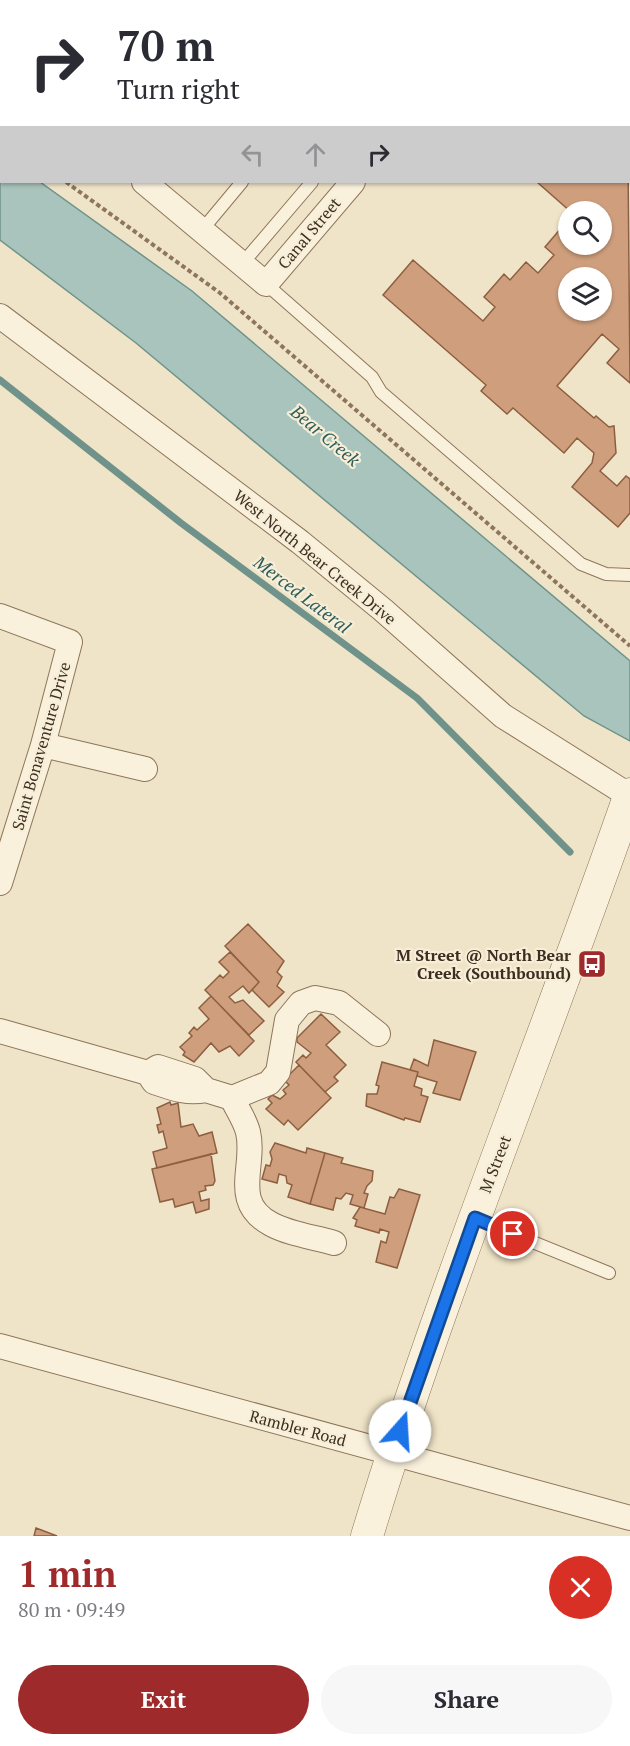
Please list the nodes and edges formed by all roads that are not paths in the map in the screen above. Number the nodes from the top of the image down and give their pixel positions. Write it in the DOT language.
graph roads {
  1 [pos="145,183"];
  2 [pos="241,183"];
  3 [pos="311,183"];
  4 [pos="352,183"];
  5 [pos="202,230"];
  6 [pos="242,264"];
  7 [pos="266,284"];
  8 [pos="0,316"];
  9 [pos="630,575"];
  10 [pos="0,616"];
  11 [pos="43,745"];
  12 [pos="145,769"];
  13 [pos="630,795"];
  14 [pos="0,883"];
  15 [pos="0,1031"];
  16 [pos="378,1034"];
  17 [pos="232,1098"];
  18 [pos="475,1218"];
  19 [pos="334,1243"];
  20 [pos="609,1273"];
  21 [pos="0,1346"];
  22 [pos="392,1453"];
  23 [pos="630,1518"];
  24 [pos="367,1536"];
  1 -- 5 [label="street"];
  2 -- 5 [label="lane"];
  3 -- 6 [label="lane"];
  4 -- 7 [label="street, Canal Street"];
  5 -- 6 [label="street"];
  6 -- 7 [label="street"];
  7 -- 9 [label="lane"];
  8 -- 13 [label="street, West North Bear Creek Drive"];
  10 -- 11 [label="street, Saint Bonaventure Drive"];
  11 -- 12 [label="street"];
  11 -- 14 [label="street, Saint Bonaventure Drive"];
  13 -- 18 [label="street, M Street"];
  15 -- 17 [label="street"];
  16 -- 17 [label="street"];
  17 -- 19 [label="street"];
  18 -- 20 [label="lane"];
  18 -- 22 [label="street, M Street"];
  21 -- 22 [label="street, Rambler Road"];
  22 -- 23 [label="street, Rambler Road"];
  22 -- 24 [label="street, M Street"];
}
